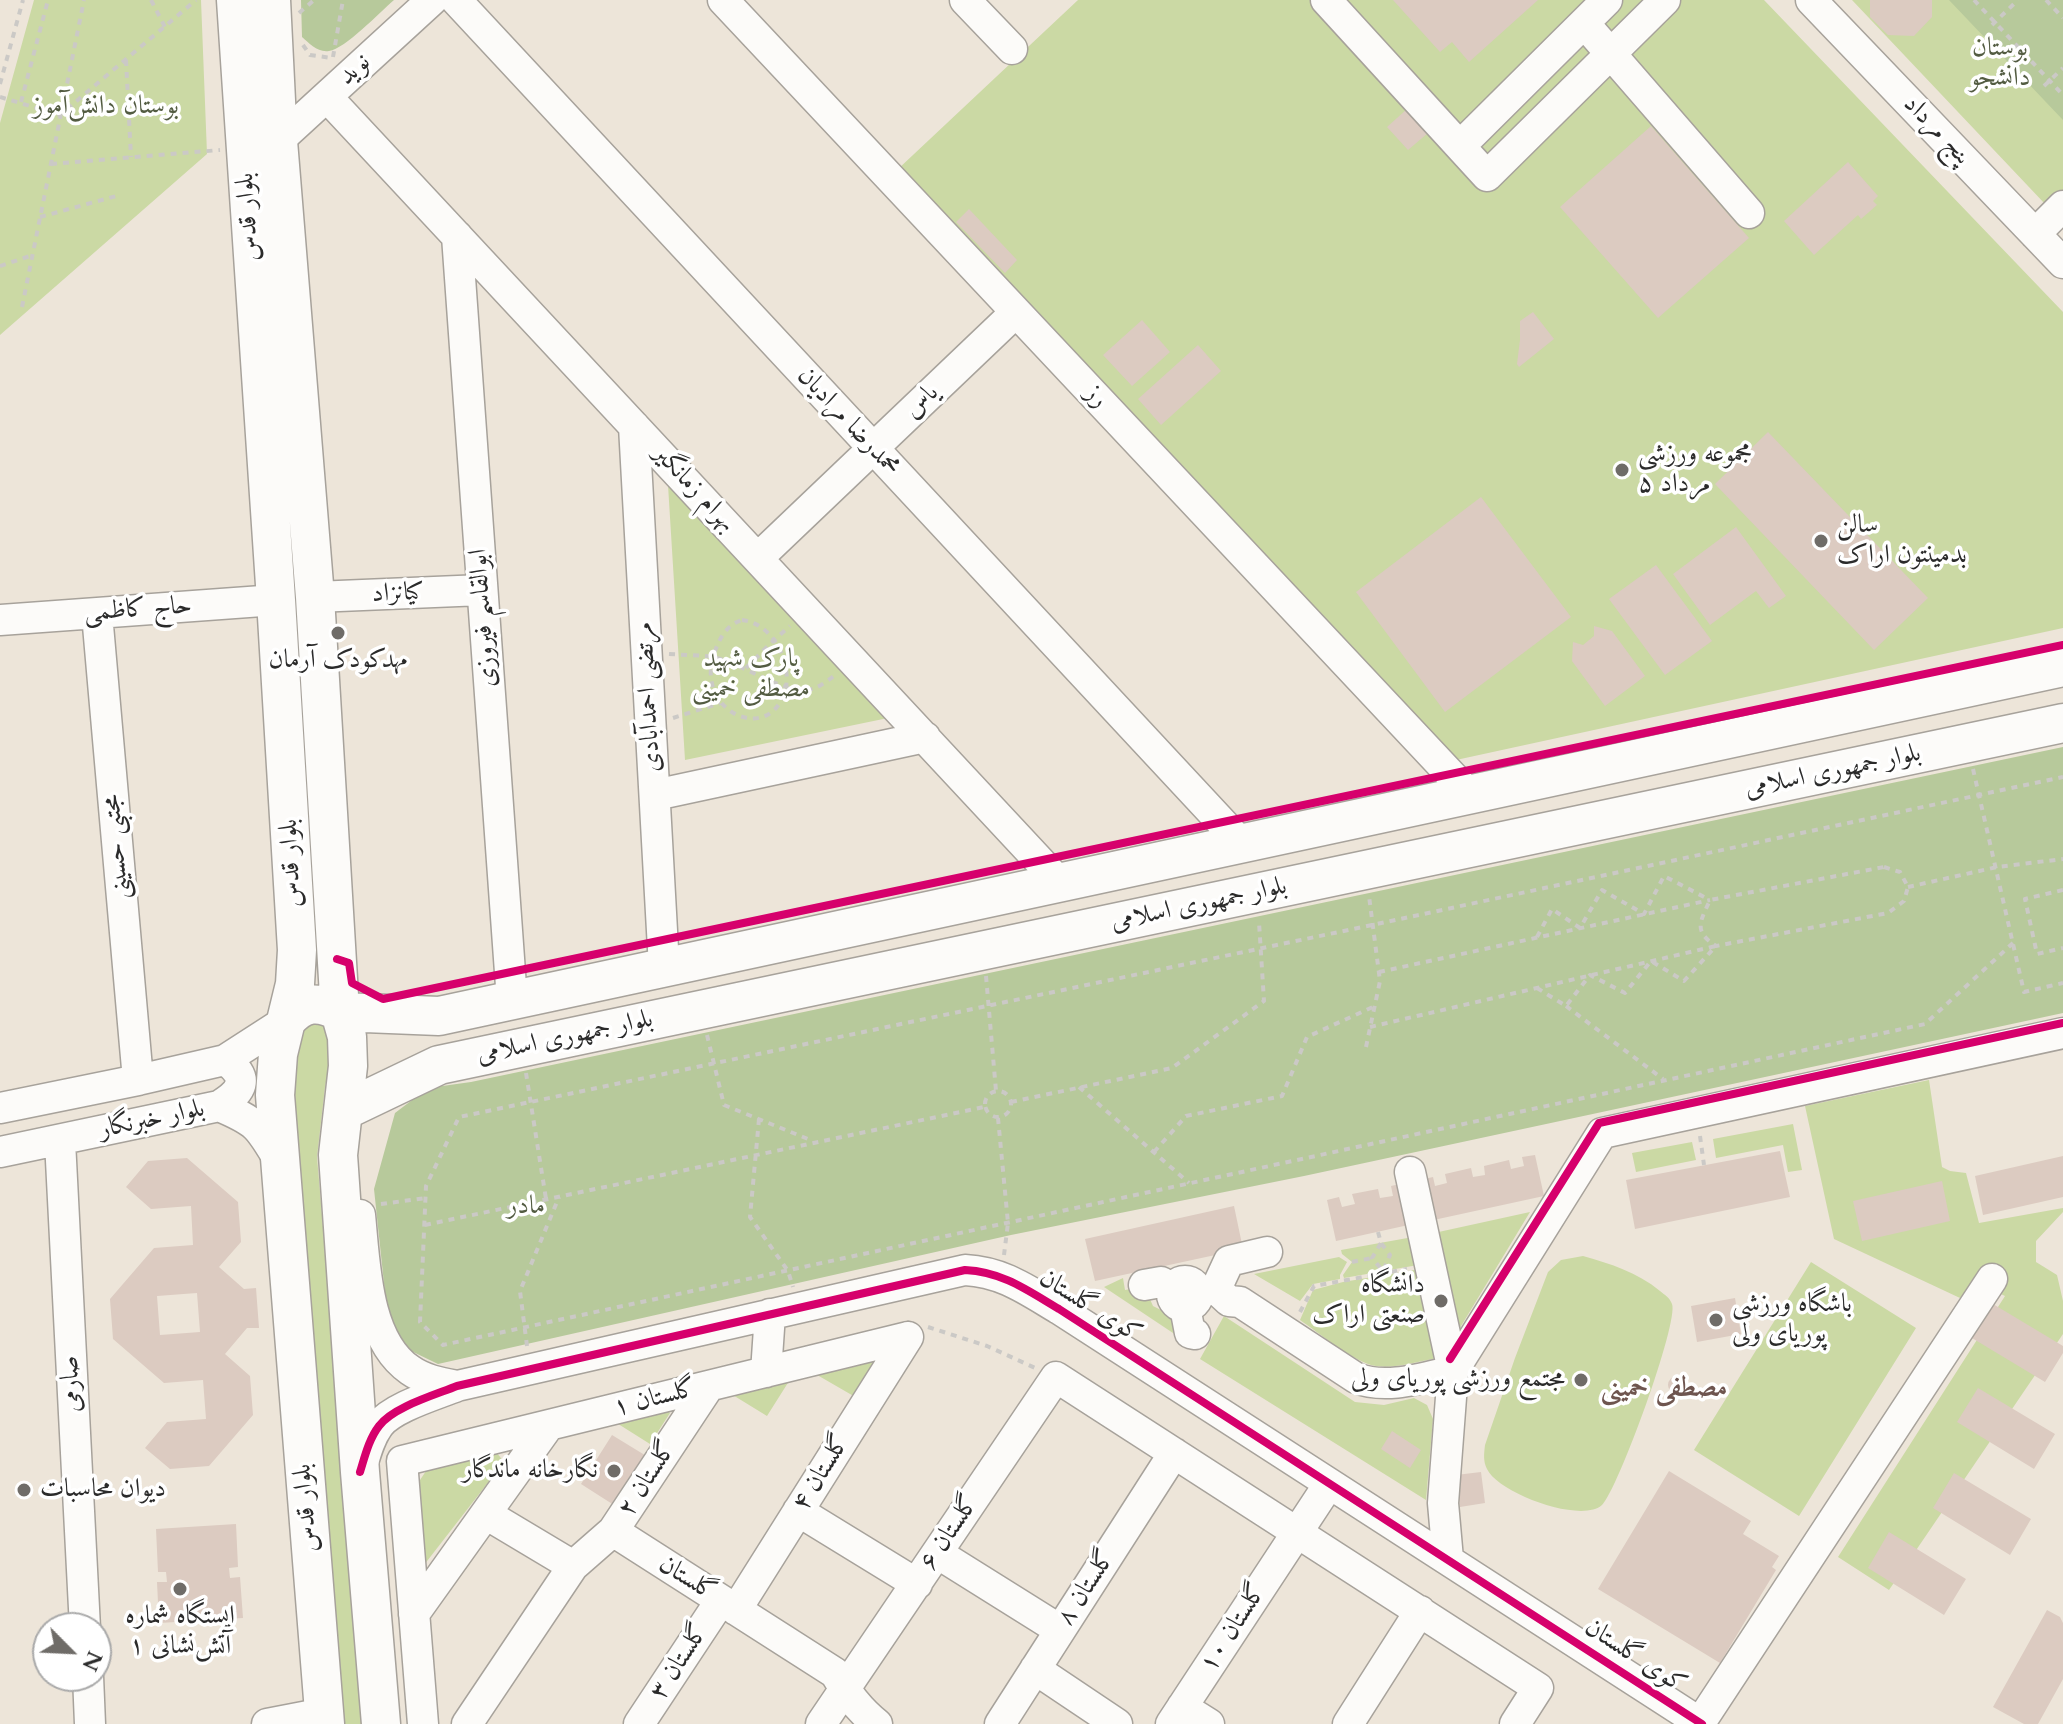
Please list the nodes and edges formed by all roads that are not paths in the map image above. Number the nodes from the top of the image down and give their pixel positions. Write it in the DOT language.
graph roads {
  1 [pos="236,0"];
  2 [pos="432,0"];
  3 [pos="456,0"];
  4 [pos="723,0"];
  5 [pos="965,0"];
  6 [pos="1326,0"];
  7 [pos="1607,0"];
  8 [pos="1665,0"];
  9 [pos="1811,0"];
  10 [pos="284,8"];
  11 [pos="1584,23"];
  12 [pos="1012,49"];
  13 [pos="1611,54"];
  14 [pos="327,97"];
  15 [pos="261,143"];
  16 [pos="1460,146"];
  17 [pos="2063,206"];
  18 [pos="1749,213"];
  19 [pos="2035,234"];
  20 [pos="457,236"];
  21 [pos="2063,263"];
  22 [pos="1016,312"];
  23 [pos="634,426"];
  24 [pos="873,448"];
  25 [pos="758,558"];
  26 [pos="482,590"];
  27 [pos="315,597"];
  28 [pos="276,600"];
  29 [pos="97,614"];
  30 [pos="0,620"];
  31 [pos="2063,667"];
  32 [pos="2063,723"];
  33 [pos="925,737"];
  34 [pos="1469,794"];
  35 [pos="655,795"];
  36 [pos="1241,843"];
  37 [pos="1060,883"];
  38 [pos="664,967"];
  39 [pos="512,1000"];
  40 [pos="340,1012"];
  41 [pos="439,1016"];
  42 [pos="287,1020"];
  43 [pos="2063,1033"];
  44 [pos="225,1060"];
  45 [pos="439,1065"];
  46 [pos="138,1080"];
  47 [pos="219,1106"];
  48 [pos="0,1108"];
  49 [pos="343,1111"];
  50 [pos="60,1141"];
  51 [pos="0,1152"];
  52 [pos="280,1162"];
  53 [pos="1410,1172"];
  54 [pos="1267,1252"];
  55 [pos="1992,1279"];
  56 [pos="784,1311"];
  57 [pos="908,1337"];
  58 [pos="1453,1371"];
  59 [pos="766,1372"];
  60 [pos="457,1386"];
  61 [pos="709,1386"];
  62 [pos="549,1425"];
  63 [pos="1174,1453"];
  64 [pos="360,1472"];
  65 [pos="1329,1484"];
  66 [pos="798,1511"];
  67 [pos="486,1514"];
  68 [pos="613,1531"];
  69 [pos="1296,1532"];
  70 [pos="937,1553"];
  71 [pos="1448,1559"];
  72 [pos="573,1566"];
  73 [pos="917,1584"];
  74 [pos="728,1605"];
  75 [pos="1420,1611"];
  76 [pos="84,1612"];
  77 [pos="414,1614"];
  78 [pos="1060,1630"];
  79 [pos="1035,1669"];
  80 [pos="845,1690"];
  81 [pos="89,1692"];
  82 [pos="1177,1715"];
  83 [pos="300,1721"];
  84 [pos="470,1723"];
  85 [pos="1701,1723"];
  86 [pos="90,1724"];
  87 [pos="381,1724"];
  88 [pos="423,1724"];
  89 [pos="639,1724"];
  90 [pos="821,1724"];
  91 [pos="877,1724"];
  92 [pos="1000,1724"];
  93 [pos="1117,1724"];
  94 [pos="1209,1724"];
  95 [pos="1348,1724"];
  96 [pos="1515,1724"];
  1 -- 15 [label="main road, بلوار قدس"];
  2 -- 14 [label="street, نوید"];
  3 -- 24 [label="street, محمدرضا مرادیان"];
  4 -- 22 [label="street, رز"];
  5 -- 12 [label="street"];
  6 -- 16 [label="street"];
  7 -- 11 [label="street"];
  8 -- 13 [label="street"];
  9 -- 19 [label="street, پنج مرداد"];
  10 -- 15 [label="main road, بلوار قدس"];
  11 -- 13 [label="street"];
  11 -- 16 [label="street"];
  13 -- 16 [label="street"];
  13 -- 18 [label="street"];
  14 -- 15 [label="street, نوید"];
  14 -- 20 [label="street, بهرام زمانگیر"];
  15 -- 27 [label="main road, بلوار قدس"];
  15 -- 28 [label="main road, بلوار قدس"];
  17 -- 19 [label="street"];
  19 -- 21 [label="street, پنج مرداد"];
  20 -- 23 [label="street, بهرام زمانگیر"];
  20 -- 26 [label="street, ابوالقاسم فیروزی"];
  22 -- 24 [label="street, یاس"];
  22 -- 34 [label="street, رز"];
  23 -- 25 [label="street, بهرام زمانگیر"];
  23 -- 35 [label="street, مرتضی احمدآبادی"];
  24 -- 25 [label="street, یاس"];
  24 -- 36 [label="street, محمدرضا مرادیان"];
  25 -- 33 [label="street, بهرام زمانگیر"];
  26 -- 27 [label="street, کیانزاد"];
  26 -- 39 [label="street, ابوالقاسم فیروزی"];
  27 -- 28 [label="main road"];
  27 -- 40 [label="main road, بلوار قدس"];
  28 -- 29 [label="street, حاج کاظمی"];
  28 -- 42 [label="main road, بلوار قدس"];
  29 -- 30 [label="street, حاج کاظمی"];
  29 -- 46 [label="street, مجتبی حسینی"];
  31 -- 34 [label="main road, بلوار جمهوری اسلامی"];
  32 -- 45 [label="main road, بلوار جمهوری اسلامی"];
  33 -- 35 [label="street"];
  33 -- 37 [label="street, بهرام زمانگیر"];
  34 -- 36 [label="main road, بلوار جمهوری اسلامی"];
  35 -- 38 [label="street, مرتضی احمدآبادی"];
  36 -- 37 [label="main road, بلوار جمهوری اسلامی"];
  37 -- 38 [label="main road, بلوار جمهوری اسلامی"];
  38 -- 39 [label="main road, بلوار جمهوری اسلامی"];
  39 -- 41 [label="main road, بلوار جمهوری اسلامی"];
  40 -- 41 [label="main road, بلوار جمهوری اسلامی"];
  40 -- 42 [label="main road, بلوار جمهوری اسلامی"];
  40 -- 49 [label="main road, بلوار قدس"];
  41 -- 45 [label="main road"];
  42 -- 44 [label="street, بلوار خبرنگار"];
  42 -- 52 [label="main road, بلوار قدس"];
  43 -- 58 [label="street"];
  44 -- 46 [label="street, بلوار خبرنگار"];
  44 -- 47 [label="street"];
  45 -- 49 [label="main road, بلوار جمهوری اسلامی"];
  46 -- 48 [label="street, بلوار خبرنگار"];
  47 -- 50 [label="street, بلوار خبرنگار"];
  47 -- 52 [label="street, بلوار خبرنگار"];
  49 -- 60 [label="street"];
  49 -- 64 [label="main road, بلوار قدس"];
  50 -- 51 [label="street, بلوار خبرنگار"];
  50 -- 76 [label="street, صارمی"];
  52 -- 83 [label="main road, بلوار قدس"];
  53 -- 58 [label="street"];
  54 -- 58 [label="street"];
  55 -- 85 [label="street"];
  56 -- 59 [label="street"];
  56 -- 60 [label="street, کوی گلستان"];
  56 -- 65 [label="street, کوی گلستان"];
  57 -- 59 [label="street, گلستان ۱"];
  57 -- 66 [label="street, گلستان ۴"];
  58 -- 71 [label="street"];
  59 -- 61 [label="street, گلستان ۱"];
  60 -- 64 [label="street, کوی گلستان"];
  61 -- 62 [label="street, گلستان ۱"];
  61 -- 68 [label="street, گلستان ۲"];
  62 -- 67 [label="street"];
  62 -- 77 [label="street, گلستان ۱"];
  63 -- 69 [label="street"];
  63 -- 70 [label="street, گلستان ۶"];
  63 -- 78 [label="street, گلستان ۸"];
  64 -- 87 [label="main road, بلوار قدس"];
  65 -- 69 [label="street, گلستان ۱۰"];
  65 -- 71 [label="street, کوی گلستان"];
  66 -- 73 [label="street"];
  66 -- 74 [label="street, گلستان ۴"];
  67 -- 72 [label="street"];
  67 -- 77 [label="street"];
  68 -- 72 [label="street"];
  68 -- 74 [label="street, گلستان"];
  69 -- 75 [label="street"];
  69 -- 82 [label="street, گلستان ۱۰"];
  70 -- 73 [label="street, گلستان ۶"];
  70 -- 78 [label="street"];
  71 -- 85 [label="street, کوی گلستان"];
  72 -- 84 [label="street"];
  73 -- 80 [label="street, گلستان ۶"];
  74 -- 80 [label="street, گلستان"];
  74 -- 89 [label="street, گلستان ۳"];
  75 -- 95 [label="street"];
  75 -- 96 [label="street"];
  77 -- 88 [label="street"];
  78 -- 79 [label="street, گلستان ۸"];
  79 -- 92 [label="street, گلستان ۸"];
  79 -- 93 [label="street"];
  80 -- 90 [label="street, گلستان ۶"];
  80 -- 91 [label="street, گلستان"];
  81 -- 86 [label="street"];
  82 -- 94 [label="street"];
}
